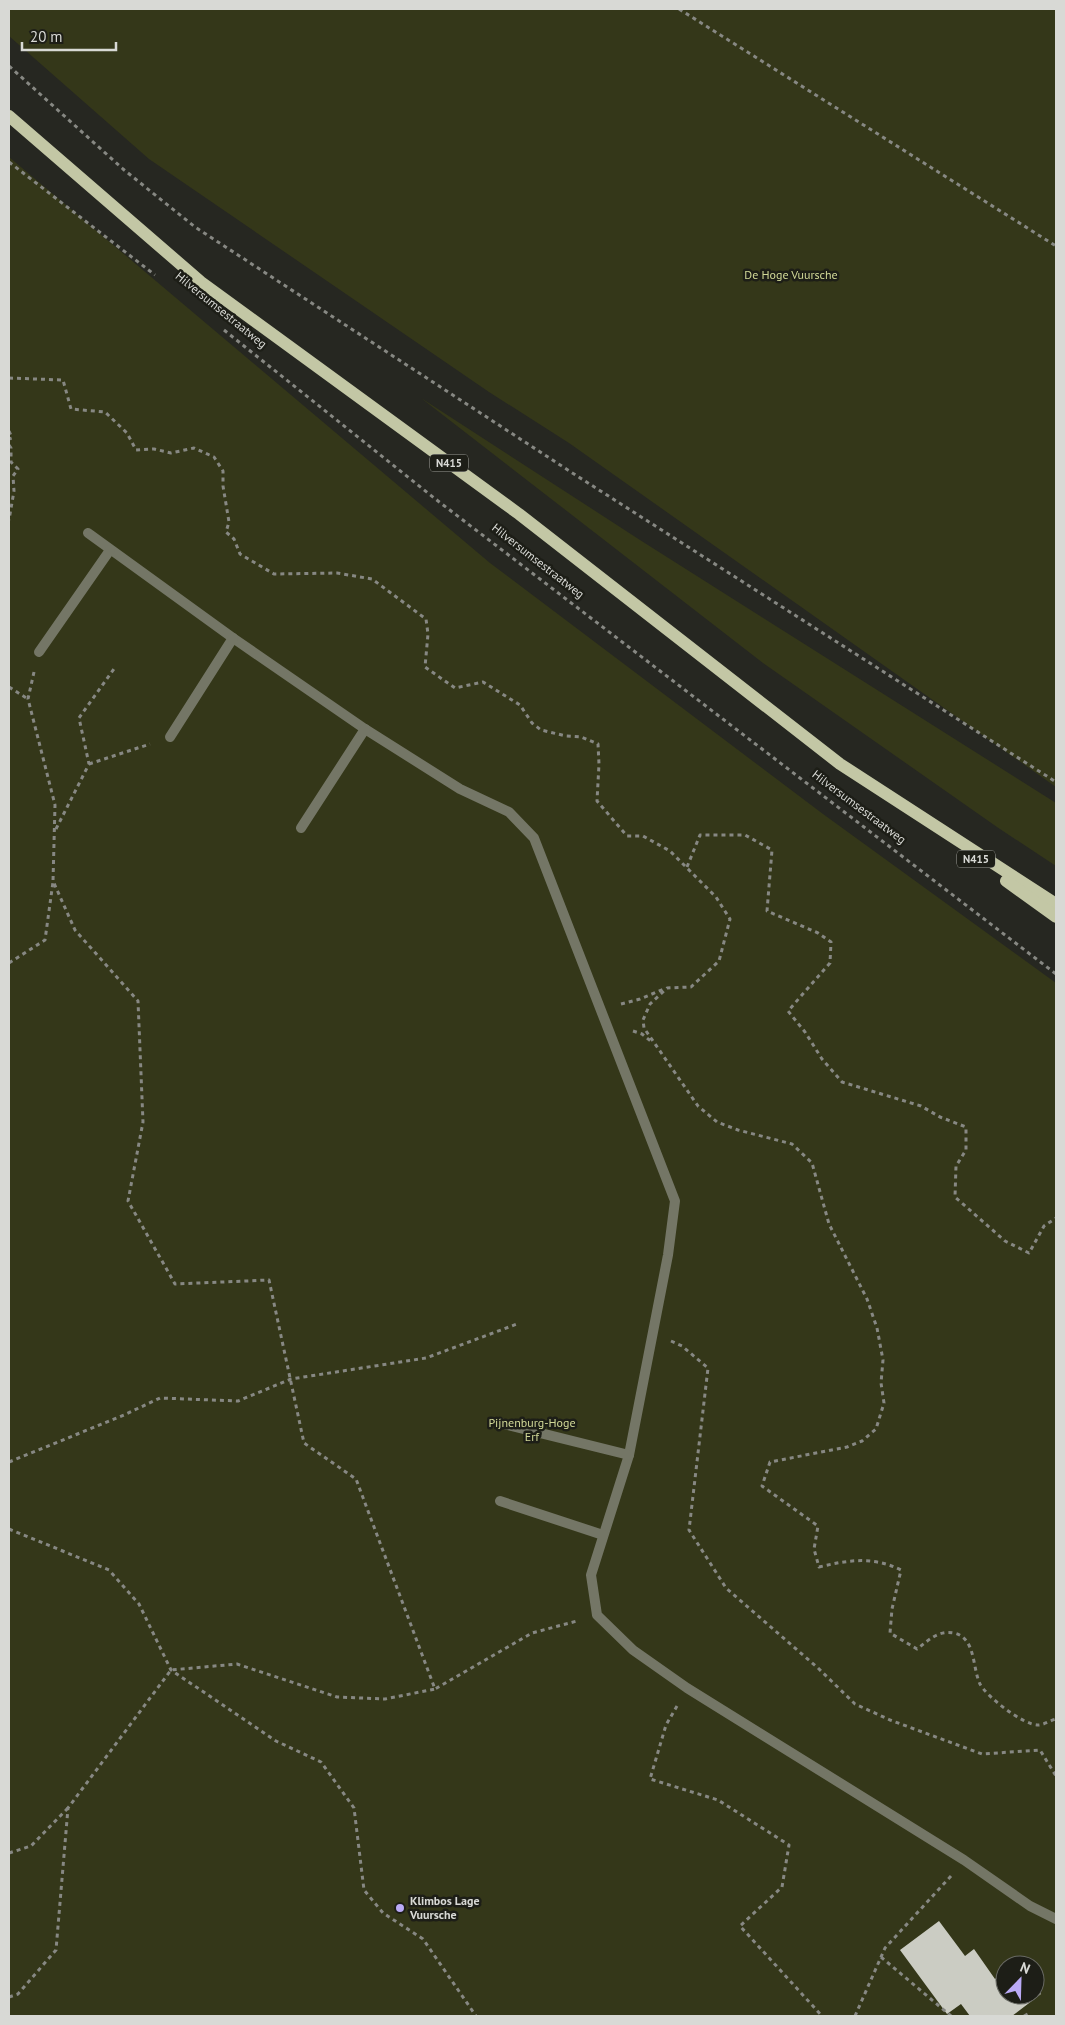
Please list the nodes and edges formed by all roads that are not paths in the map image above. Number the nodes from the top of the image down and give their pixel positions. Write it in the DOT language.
graph roads {
  1 [pos="9,116"];
  2 [pos="88,533"];
  3 [pos="110,550"];
  4 [pos="233,638"];
  5 [pos="39,652"];
  6 [pos="365,729"];
  7 [pos="170,737"];
  8 [pos="897,802"];
  9 [pos="301,828"];
  10 [pos="1056,904"];
  11 [pos="1056,917"];
  12 [pos="500,1423"];
  13 [pos="629,1455"];
  14 [pos="500,1501"];
  15 [pos="603,1535"];
  16 [pos="1056,1919"];
  1 -- 8 [label="main road, Hilversumsestraatweg / N415"];
  2 -- 3 [label="lane"];
  3 -- 4 [label="lane"];
  3 -- 5 [label="lane"];
  4 -- 6 [label="lane"];
  4 -- 7 [label="lane"];
  6 -- 9 [label="lane"];
  6 -- 13 [label="lane"];
  8 -- 10 [label="main road, Hilversumsestraatweg / N415"];
  8 -- 11 [label="main road, Hilversumsestraatweg / N415"];
  12 -- 13 [label="lane"];
  13 -- 15 [label="lane"];
  14 -- 15 [label="lane"];
  15 -- 16 [label="lane"];
}
